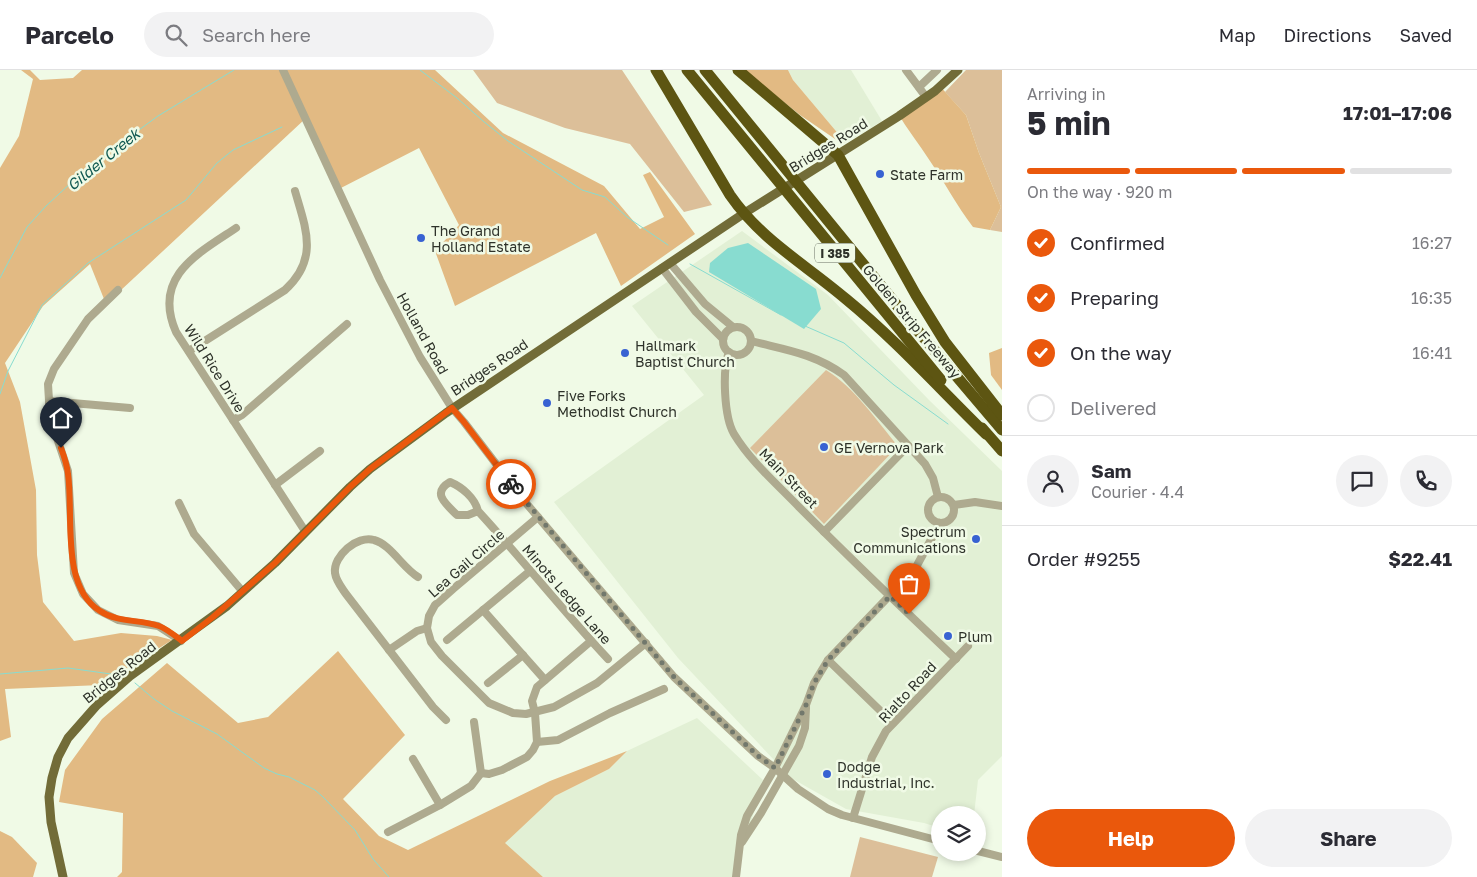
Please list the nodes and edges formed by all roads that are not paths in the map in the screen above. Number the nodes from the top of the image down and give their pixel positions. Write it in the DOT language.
graph roads {
  1 [pos="283,70"];
  2 [pos="656,70"];
  3 [pos="686,70"];
  4 [pos="704,70"];
  5 [pos="738,70"];
  6 [pos="906,70"];
  7 [pos="937,70"];
  8 [pos="958,70"];
  9 [pos="919,87"];
  10 [pos="926,97"];
  11 [pos="838,155"];
  12 [pos="296,191"];
  13 [pos="743,214"];
  14 [pos="236,228"];
  15 [pos="666,266"];
  16 [pos="118,290"];
  17 [pos="347,324"];
  18 [pos="733,327"];
  19 [pos="723,339"];
  20 [pos="751,341"];
  21 [pos="189,351"];
  22 [pos="729,352"];
  23 [pos="49,401"];
  24 [pos="130,408"];
  25 [pos="452,408"];
  26 [pos="1002,415"];
  27 [pos="233,420"];
  28 [pos="1002,430"];
  29 [pos="986,434"];
  30 [pos="908,446"];
  31 [pos="320,451"];
  32 [pos="1002,451"];
  33 [pos="275,485"];
  34 [pos="938,496"];
  35 [pos="179,503"];
  36 [pos="954,505"];
  37 [pos="1002,506"];
  38 [pos="478,511"];
  39 [pos="538,517"];
  40 [pos="940,523"];
  41 [pos="305,531"];
  42 [pos="824,532"];
  43 [pos="508,544"];
  44 [pos="530,570"];
  45 [pos="418,577"];
  46 [pos="243,592"];
  47 [pos="890,596"];
  48 [pos="483,610"];
  49 [pos="427,628"];
  50 [pos="447,640"];
  51 [pos="182,641"];
  52 [pos="591,641"];
  53 [pos="646,643"];
  54 [pos="968,646"];
  55 [pos="389,650"];
  56 [pos="523,655"];
  57 [pos="608,659"];
  58 [pos="956,659"];
  59 [pos="828,660"];
  60 [pos="545,680"];
  61 [pos="488,683"];
  62 [pos="664,689"];
  63 [pos="806,705"];
  64 [pos="535,713"];
  65 [pos="446,720"];
  66 [pos="474,722"];
  67 [pos="893,723"];
  68 [pos="537,742"];
  69 [pos="413,759"];
  70 [pos="775,768"];
  71 [pos="481,773"];
  72 [pos="782,775"];
  73 [pos="440,805"];
  74 [pos="853,818"];
  75 [pos="388,832"];
  76 [pos="931,839"];
  77 [pos="739,845"];
  78 [pos="986,853"];
  79 [pos="1002,858"];
  80 [pos="63,877"];
  81 [pos="736,877"];
  1 -- 25 [label="street, Holland Road"];
  2 -- 13 [label="highway"];
  3 -- 29 [label="highway, Golden Strip Freeway / I 385"];
  4 -- 28 [label="highway, Golden Strip Freeway / I 385"];
  5 -- 11 [label="highway"];
  6 -- 9 [label="street"];
  7 -- 9 [label="street"];
  8 -- 10 [label="main road, Bridges Road"];
  9 -- 10 [label="street"];
  10 -- 11 [label="main road, Bridges Road"];
  11 -- 13 [label="main road, Bridges Road"];
  11 -- 26 [label="highway"];
  12 -- 21 [label="street"];
  13 -- 15 [label="main road, Bridges Road"];
  13 -- 29 [label="highway"];
  14 -- 21 [label="street, Wild Rice Drive"];
  15 -- 18 [label="street"];
  15 -- 19 [label="street"];
  15 -- 25 [label="main road, Bridges Road"];
  16 -- 23 [label="street"];
  17 -- 27 [label="street"];
  18 -- 19 [label="street"];
  18 -- 20 [label="street"];
  19 -- 22 [label="street"];
  20 -- 22 [label="street"];
  20 -- 30 [label="street"];
  21 -- 27 [label="street, Wild Rice Drive"];
  22 -- 42 [label="street, Main Street"];
  23 -- 24 [label="street"];
  23 -- 51 [label="street"];
  25 -- 39 [label="street, Holland Road"];
  25 -- 41 [label="main road, Bridges Road"];
  27 -- 33 [label="street, Wild Rice Drive"];
  29 -- 32 [label="highway, Golden Strip Freeway / I 385"];
  30 -- 34 [label="street"];
  30 -- 42 [label="street"];
  31 -- 33 [label="street"];
  33 -- 41 [label="street, Wild Rice Drive"];
  34 -- 36 [label="street"];
  34 -- 40 [label="street"];
  35 -- 46 [label="street"];
  36 -- 37 [label="street"];
  36 -- 40 [label="street"];
  38 -- 38 [label="street, Minots Ledge Lane"];
  38 -- 43 [label="street, Minots Ledge Lane"];
  39 -- 43 [label="street, Lea Gail Circle"];
  39 -- 53 [label="street, Holland Road"];
  40 -- 47 [label="street"];
  41 -- 46 [label="main road, Bridges Road"];
  42 -- 47 [label="street, Main Street"];
  43 -- 44 [label="street, Minots Ledge Lane"];
  43 -- 49 [label="street, Lea Gail Circle"];
  44 -- 48 [label="street"];
  44 -- 52 [label="street, Minots Ledge Lane"];
  45 -- 55 [label="street"];
  46 -- 51 [label="main road, Bridges Road"];
  47 -- 58 [label="street, Main Street"];
  47 -- 59 [label="street"];
  48 -- 50 [label="street"];
  48 -- 56 [label="street"];
  49 -- 55 [label="street"];
  49 -- 64 [label="street"];
  51 -- 80 [label="main road, Bridges Road"];
  52 -- 57 [label="street, Minots Ledge Lane"];
  52 -- 60 [label="street"];
  53 -- 64 [label="street"];
  53 -- 70 [label="street, Holland Road"];
  54 -- 58 [label="street, Rialto Road"];
  55 -- 65 [label="street"];
  56 -- 60 [label="street"];
  56 -- 61 [label="street"];
  58 -- 67 [label="street, Rialto Road"];
  59 -- 63 [label="street"];
  59 -- 67 [label="street"];
  60 -- 64 [label="street"];
  62 -- 68 [label="street"];
  63 -- 70 [label="street"];
  63 -- 72 [label="street"];
  64 -- 68 [label="street"];
  66 -- 71 [label="street"];
  67 -- 74 [label="street, Rialto Road"];
  68 -- 71 [label="street"];
  69 -- 73 [label="street"];
  70 -- 72 [label="street, Holland Road"];
  70 -- 77 [label="street"];
  71 -- 73 [label="street"];
  72 -- 74 [label="street, Holland Road"];
  72 -- 77 [label="street"];
  73 -- 75 [label="street"];
  74 -- 76 [label="street, Holland Road"];
  77 -- 81 [label="street"];
  78 -- 79 [label="street"];
}
